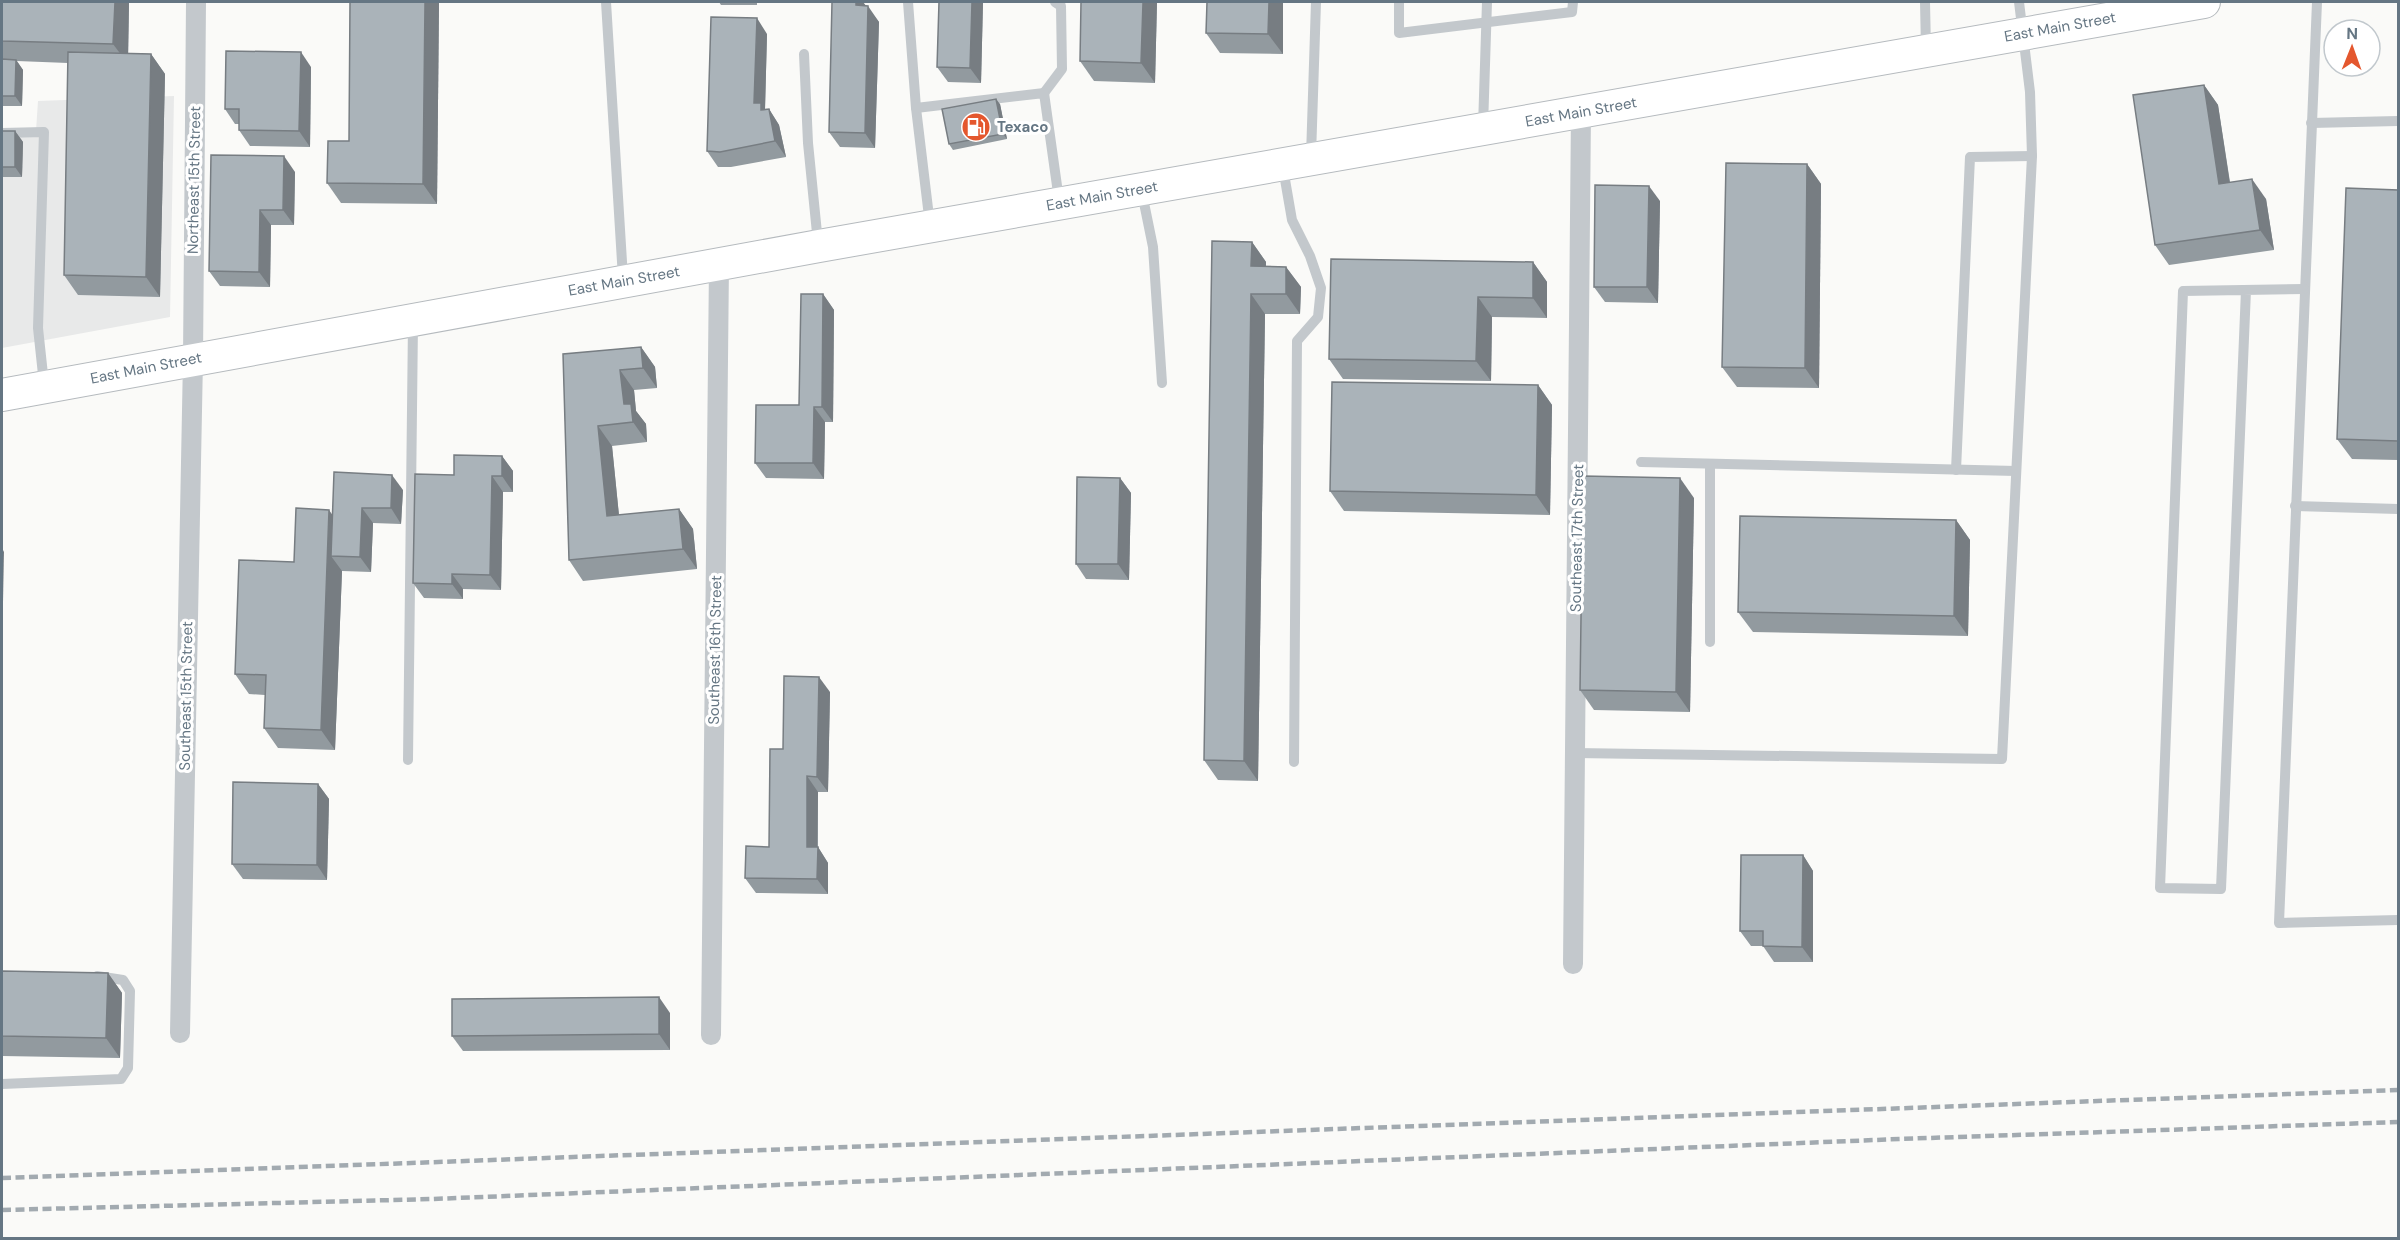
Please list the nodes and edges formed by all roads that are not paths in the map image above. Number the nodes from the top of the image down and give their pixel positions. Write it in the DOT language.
graph roads {
  1 [pos="196,2"];
  2 [pos="606,2"];
  3 [pos="908,2"];
  4 [pos="1055,2"];
  5 [pos="1316,2"];
  6 [pos="1399,2"];
  7 [pos="1487,2"];
  8 [pos="1573,2"];
  9 [pos="1925,2"];
  10 [pos="2019,2"];
  11 [pos="2204,2"];
  12 [pos="2317,2"];
  13 [pos="1485,24"];
  14 [pos="2024,33"];
  15 [pos="1926,51"];
  16 [pos="804,54"];
  17 [pos="1044,93"];
  18 [pos="916,108"];
  19 [pos="1581,111"];
  20 [pos="2398,121"];
  21 [pos="2311,123"];
  22 [pos="1483,129"];
  23 [pos="2,133"];
  24 [pos="2032,156"];
  25 [pos="1297,162"];
  26 [pos="1142,189"];
  27 [pos="1060,204"];
  28 [pos="930,227"];
  29 [pos="819,246"];
  30 [pos="719,264"];
  31 [pos="623,281"];
  32 [pos="2304,289"];
  33 [pos="2246,290"];
  34 [pos="413,319"];
  35 [pos="193,359"];
  36 [pos="1162,383"];
  37 [pos="44,387"];
  38 [pos="2,395"];
  39 [pos="1641,462"];
  40 [pos="1710,464"];
  41 [pos="1956,470"];
  42 [pos="2016,471"];
  43 [pos="2295,506"];
  44 [pos="2398,509"];
  45 [pos="1710,642"];
  46 [pos="1575,753"];
  47 [pos="408,760"];
  48 [pos="1294,762"];
  49 [pos="2398,920"];
  50 [pos="1573,964"];
  51 [pos="83,976"];
  52 [pos="180,1033"];
  53 [pos="711,1035"];
  54 [pos="2,1084"];
  1 -- 35 [label="street, Northeast 15th Street"];
  2 -- 31 [label="lane"];
  3 -- 18 [label="lane"];
  4 -- 17 [label="lane"];
  5 -- 25 [label="lane"];
  6 -- 13 [label="lane"];
  7 -- 13 [label="lane"];
  8 -- 13 [label="lane"];
  9 -- 15 [label="lane"];
  10 -- 14 [label="lane"];
  11 -- 14 [label="main road, East Main Street"];
  12 -- 21 [label="lane"];
  13 -- 22 [label="lane"];
  14 -- 15 [label="main road, East Main Street"];
  14 -- 24 [label="lane"];
  15 -- 19 [label="main road, East Main Street"];
  16 -- 29 [label="lane"];
  17 -- 18 [label="lane"];
  17 -- 27 [label="lane"];
  18 -- 28 [label="lane"];
  19 -- 22 [label="main road, East Main Street"];
  19 -- 46 [label="street, Southeast 17th Street"];
  20 -- 21 [label="lane"];
  21 -- 32 [label="lane"];
  22 -- 25 [label="main road, East Main Street"];
  23 -- 37 [label="lane"];
  24 -- 41 [label="lane"];
  24 -- 42 [label="lane"];
  25 -- 26 [label="main road, East Main Street"];
  25 -- 48 [label="lane"];
  26 -- 27 [label="main road, East Main Street"];
  26 -- 36 [label="lane"];
  27 -- 28 [label="main road, East Main Street"];
  28 -- 29 [label="main road, East Main Street"];
  29 -- 30 [label="main road, East Main Street"];
  30 -- 31 [label="main road, East Main Street"];
  30 -- 53 [label="street, Southeast 16th Street"];
  31 -- 34 [label="main road, East Main Street"];
  32 -- 33 [label="lane"];
  32 -- 43 [label="lane"];
  33 -- 33 [label="lane"];
  34 -- 35 [label="main road, East Main Street"];
  34 -- 47 [label="lane"];
  35 -- 37 [label="main road, East Main Street"];
  35 -- 52 [label="street, Southeast 15th Street"];
  37 -- 38 [label="main road, East Main Street"];
  39 -- 40 [label="lane"];
  40 -- 41 [label="lane"];
  40 -- 45 [label="lane"];
  41 -- 42 [label="lane"];
  42 -- 46 [label="lane"];
  43 -- 44 [label="lane"];
  43 -- 49 [label="lane"];
  46 -- 50 [label="street, Southeast 17th Street"];
  51 -- 54 [label="lane"];
}
